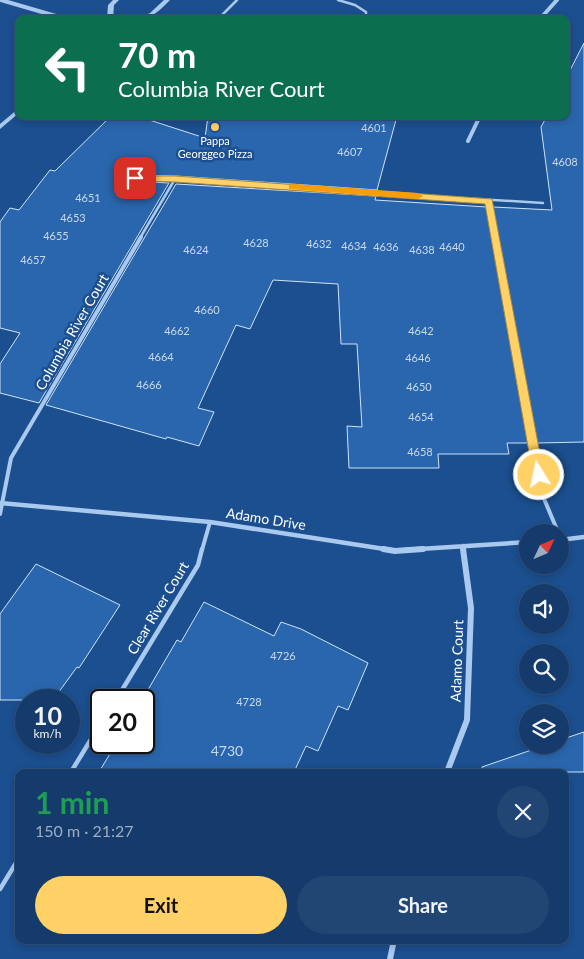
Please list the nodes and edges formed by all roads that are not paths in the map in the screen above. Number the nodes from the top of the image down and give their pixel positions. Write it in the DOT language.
graph roads {
  1 [pos="1,0"];
  2 [pos="116,0"];
  3 [pos="167,0"];
  4 [pos="237,0"];
  5 [pos="338,0"];
  6 [pos="557,0"];
  7 [pos="52,15"];
  8 [pos="110,15"];
  9 [pos="150,15"];
  10 [pos="222,15"];
  11 [pos="366,15"];
  12 [pos="544,15"];
  13 [pos="15,114"];
  14 [pos="478,120"];
  15 [pos="0,127"];
  16 [pos="468,141"];
  17 [pos="135,178"];
  18 [pos="175,179"];
  19 [pos="489,201"];
  20 [pos="543,203"];
  21 [pos="1,503"];
  22 [pos="0,514"];
  23 [pos="210,522"];
  24 [pos="555,524"];
  25 [pos="584,537"];
  26 [pos="569,538"];
  27 [pos="519,543"];
  28 [pos="463,546"];
  29 [pos="123,689"];
  30 [pos="90,741"];
  31 [pos="73,769"];
  32 [pos="448,769"];
  33 [pos="15,865"];
  34 [pos="0,889"];
  35 [pos="393,944"];
  36 [pos="390,959"];
  1 -- 7 [label="street"];
  2 -- 8 [label="street"];
  3 -- 9 [label="street"];
  4 -- 10 [label="lane"];
  5 -- 11 [label="lane"];
  6 -- 12 [label="street"];
  13 -- 15 [label="street"];
  14 -- 16 [label="street"];
  17 -- 18 [label="lane"];
  18 -- 19 [label="lane"];
  18 -- 21 [label="lane, Columbia River Court"];
  19 -- 20 [label="lane"];
  19 -- 24 [label="lane"];
  21 -- 22 [label="lane, Columbia River Court"];
  21 -- 23 [label="street, Adamo Drive"];
  23 -- 28 [label="street, Adamo Drive"];
  23 -- 29 [label="lane, Clear River Court"];
  25 -- 26 [label="street"];
  27 -- 28 [label="street, Adamo Drive"];
  28 -- 32 [label="street, Adamo Court"];
  30 -- 31 [label="lane"];
  33 -- 34 [label="lane"];
  35 -- 36 [label="street"];
}
